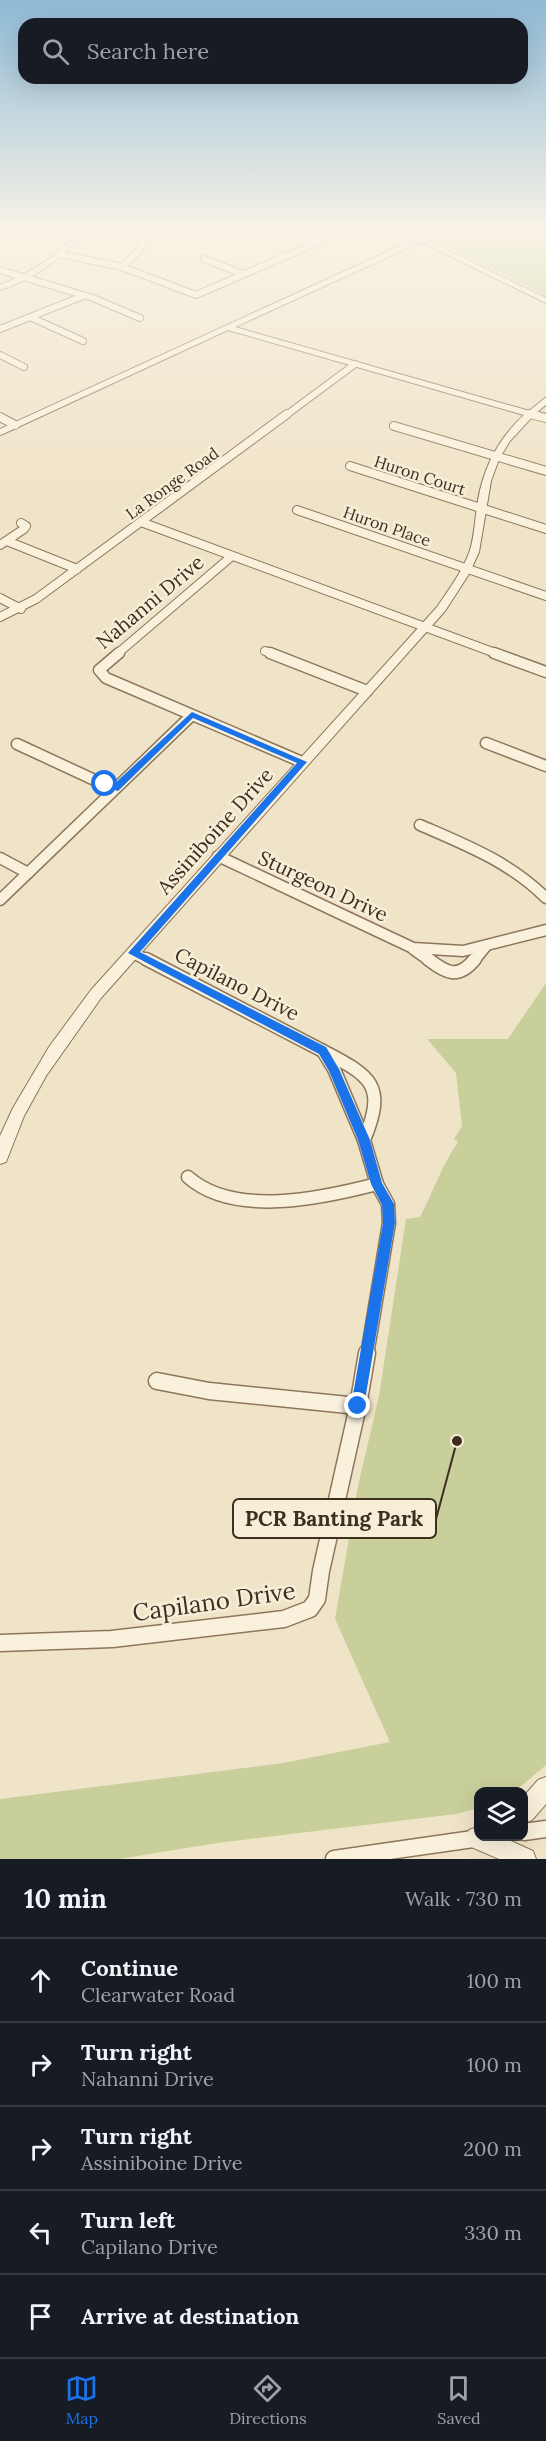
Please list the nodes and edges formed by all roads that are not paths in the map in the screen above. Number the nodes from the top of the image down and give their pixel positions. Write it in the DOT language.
graph roads {
  1 [pos="33,316"];
  2 [pos="134,316"];
  3 [pos="255,316"];
  4 [pos="30,317"];
  5 [pos="140,318"];
  6 [pos="229,328"];
  7 [pos="0,329"];
  8 [pos="83,341"];
  9 [pos="0,355"];
  10 [pos="355,364"];
  11 [pos="24,367"];
  12 [pos="546,401"];
  13 [pos="530,414"];
  14 [pos="0,417"];
  15 [pos="546,418"];
  16 [pos="15,425"];
  17 [pos="394,426"];
  18 [pos="0,432"];
  19 [pos="496,456"];
  20 [pos="350,466"];
  21 [pos="546,471"];
  22 [pos="482,509"];
  23 [pos="297,510"];
  24 [pos="141,522"];
  25 [pos="21,523"];
  26 [pos="546,529"];
  27 [pos="3,543"];
  28 [pos="232,556"];
  29 [pos="77,569"];
  30 [pos="467,569"];
  31 [pos="546,596"];
  32 [pos="0,597"];
  33 [pos="21,609"];
  34 [pos="0,617"];
  35 [pos="425,627"];
  36 [pos="265,651"];
  37 [pos="546,672"];
  38 [pos="367,691"];
  39 [pos="192,715"];
  40 [pos="486,742"];
  41 [pos="17,744"];
  42 [pos="302,762"];
  43 [pos="546,766"];
  44 [pos="114,789"];
  45 [pos="420,825"];
  46 [pos="218,856"];
  47 [pos="0,858"];
  48 [pos="28,873"];
  49 [pos="546,898"];
  50 [pos="0,900"];
  51 [pos="546,930"];
  52 [pos="486,946"];
  53 [pos="413,948"];
  54 [pos="133,953"];
  55 [pos="323,1050"];
  56 [pos="6,1127"];
  57 [pos="364,1140"];
  58 [pos="0,1157"];
  59 [pos="188,1177"];
  60 [pos="377,1184"];
  61 [pos="157,1381"];
  62 [pos="358,1406"];
  63 [pos="0,1643"];
  64 [pos="546,1788"];
  65 [pos="528,1808"];
  66 [pos="546,1829"];
  67 [pos="528,1831"];
  68 [pos="474,1838"];
  69 [pos="490,1841"];
  70 [pos="334,1859"];
  71 [pos="525,1859"];
  1 -- 4 [label="street"];
  2 -- 5 [label="street"];
  3 -- 6 [label="street"];
  4 -- 7 [label="street"];
  4 -- 8 [label="street"];
  6 -- 10 [label="street"];
  6 -- 16 [label="street"];
  9 -- 11 [label="street"];
  10 -- 13 [label="street"];
  10 -- 24 [label="street, La Ronge Road"];
  12 -- 13 [label="street"];
  13 -- 15 [label="street"];
  13 -- 19 [label="street, Assiniboine Drive"];
  14 -- 16 [label="street"];
  16 -- 18 [label="street"];
  17 -- 19 [label="street"];
  19 -- 21 [label="street"];
  19 -- 22 [label="street, Assiniboine Drive"];
  20 -- 22 [label="street, Huron Court"];
  22 -- 26 [label="street, Huron Court"];
  22 -- 30 [label="street, Assiniboine Drive"];
  23 -- 30 [label="street, Huron Place"];
  24 -- 28 [label="street, Nahanni Drive"];
  24 -- 29 [label="street, La Ronge Road"];
  25 -- 27 [label="street"];
  27 -- 29 [label="street"];
  28 -- 35 [label="street, Nahanni Drive"];
  28 -- 39 [label="street, Nahanni Drive"];
  29 -- 33 [label="street, La Ronge Road"];
  30 -- 31 [label="street, Huron Place"];
  30 -- 35 [label="street, Assiniboine Drive"];
  32 -- 33 [label="street"];
  33 -- 34 [label="street, La Ronge Road"];
  35 -- 37 [label="street"];
  35 -- 38 [label="street, Assiniboine Drive"];
  36 -- 38 [label="street"];
  38 -- 42 [label="street, Assiniboine Drive"];
  39 -- 42 [label="street, Nahanni Drive"];
  39 -- 44 [label="street"];
  40 -- 43 [label="street"];
  41 -- 44 [label="street"];
  42 -- 46 [label="street, Assiniboine Drive"];
  44 -- 48 [label="street"];
  45 -- 49 [label="street"];
  46 -- 53 [label="street, Sturgeon Drive"];
  46 -- 54 [label="street, Assiniboine Drive"];
  47 -- 48 [label="street"];
  48 -- 50 [label="street"];
  51 -- 52 [label="street, Sturgeon Drive"];
  52 -- 53 [label="street, Sturgeon Drive"];
  52 -- 53 [label="street, Sturgeon Drive"];
  54 -- 55 [label="street, Capilano Drive"];
  54 -- 56 [label="street, Assiniboine Drive"];
  55 -- 57 [label="street, Capilano Drive"];
  55 -- 57 [label="street, Capilano Drive"];
  56 -- 58 [label="street, Assiniboine Drive"];
  57 -- 60 [label="street, Capilano Drive"];
  59 -- 60 [label="street"];
  60 -- 62 [label="street, Capilano Drive"];
  61 -- 62 [label="street"];
  62 -- 63 [label="street, Capilano Drive"];
  64 -- 65 [label="street"];
  66 -- 67 [label="street"];
  68 -- 70 [label="street"];
  69 -- 71 [label="street"];
}
